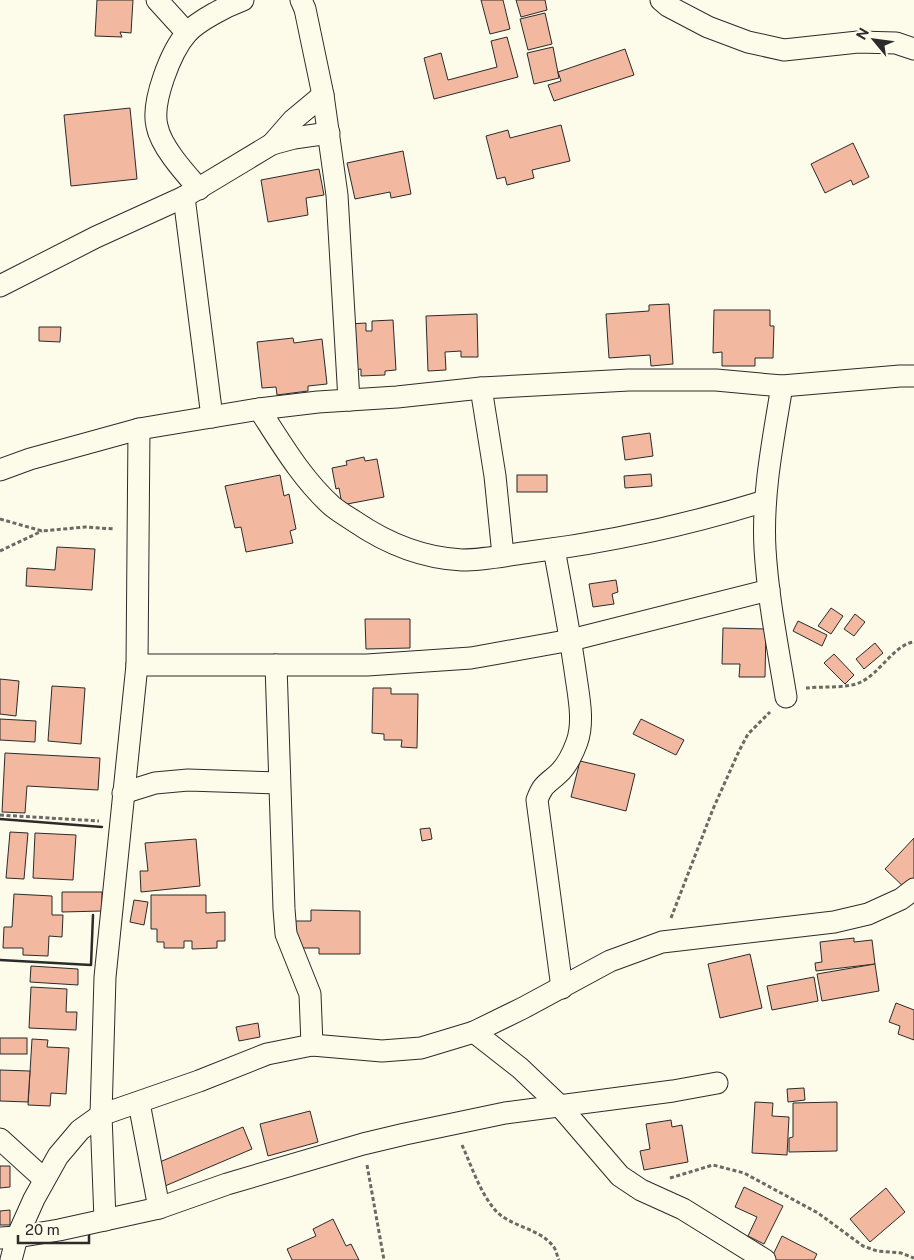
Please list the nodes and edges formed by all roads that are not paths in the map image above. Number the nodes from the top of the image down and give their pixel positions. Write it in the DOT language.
graph roads {
  1 [pos="157,0"];
  2 [pos="243,0"];
  3 [pos="301,0"];
  4 [pos="661,0"];
  5 [pos="187,33"];
  6 [pos="914,49"];
  7 [pos="323,95"];
  8 [pos="329,133"];
  9 [pos="272,144"];
  10 [pos="191,193"];
  11 [pos="0,286"];
  12 [pos="914,376"];
  13 [pos="782,386"];
  14 [pos="481,388"];
  15 [pos="349,400"];
  16 [pos="260,409"];
  17 [pos="212,417"];
  18 [pos="138,429"];
  19 [pos="0,470"];
  20 [pos="765,501"];
  21 [pos="554,549"];
  22 [pos="504,555"];
  23 [pos="768,590"];
  24 [pos="571,640"];
  25 [pos="137,664"];
  26 [pos="276,665"];
  27 [pos="786,697"];
  28 [pos="279,783"];
  29 [pos="123,793"];
  30 [pos="914,889"];
  31 [pos="562,988"];
  32 [pos="474,1032"];
  33 [pos="312,1045"];
  34 [pos="717,1083"];
  35 [pos="139,1103"];
  36 [pos="559,1105"];
  37 [pos="101,1115"];
  38 [pos="0,1139"];
  39 [pos="44,1179"];
  40 [pos="159,1208"];
  41 [pos="105,1220"];
  42 [pos="9,1237"];
  43 [pos="11,1260"];
  44 [pos="765,1260"];
  1 -- 5 [label="street"];
  2 -- 5 [label="street"];
  3 -- 7 [label="street"];
  4 -- 6 [label="street"];
  5 -- 10 [label="street"];
  7 -- 8 [label="street"];
  7 -- 9 [label="street"];
  8 -- 9 [label="street"];
  8 -- 15 [label="street"];
  9 -- 10 [label="street"];
  10 -- 11 [label="street"];
  10 -- 17 [label="street"];
  12 -- 13 [label="street"];
  13 -- 14 [label="street"];
  13 -- 20 [label="street"];
  14 -- 15 [label="street"];
  14 -- 22 [label="street"];
  15 -- 16 [label="street"];
  16 -- 17 [label="street"];
  16 -- 22 [label="street"];
  17 -- 18 [label="street"];
  18 -- 19 [label="street"];
  18 -- 25 [label="street"];
  20 -- 21 [label="street"];
  20 -- 23 [label="street"];
  21 -- 22 [label="street"];
  21 -- 24 [label="street"];
  23 -- 24 [label="street"];
  23 -- 27 [label="street"];
  24 -- 26 [label="street"];
  24 -- 31 [label="street"];
  25 -- 26 [label="street"];
  25 -- 29 [label="street"];
  26 -- 28 [label="street"];
  28 -- 29 [label="street"];
  28 -- 33 [label="street"];
  29 -- 37 [label="street"];
  30 -- 31 [label="street"];
  31 -- 32 [label="street"];
  32 -- 33 [label="street"];
  32 -- 36 [label="street"];
  33 -- 35 [label="street"];
  34 -- 36 [label="street"];
  35 -- 37 [label="street"];
  35 -- 40 [label="street"];
  36 -- 40 [label="street"];
  36 -- 44 [label="street"];
  37 -- 39 [label="street"];
  37 -- 41 [label="street"];
  38 -- 39 [label="street"];
  39 -- 42 [label="street"];
  40 -- 41 [label="street"];
  41 -- 42 [label="street"];
  42 -- 43 [label="street"];
}
